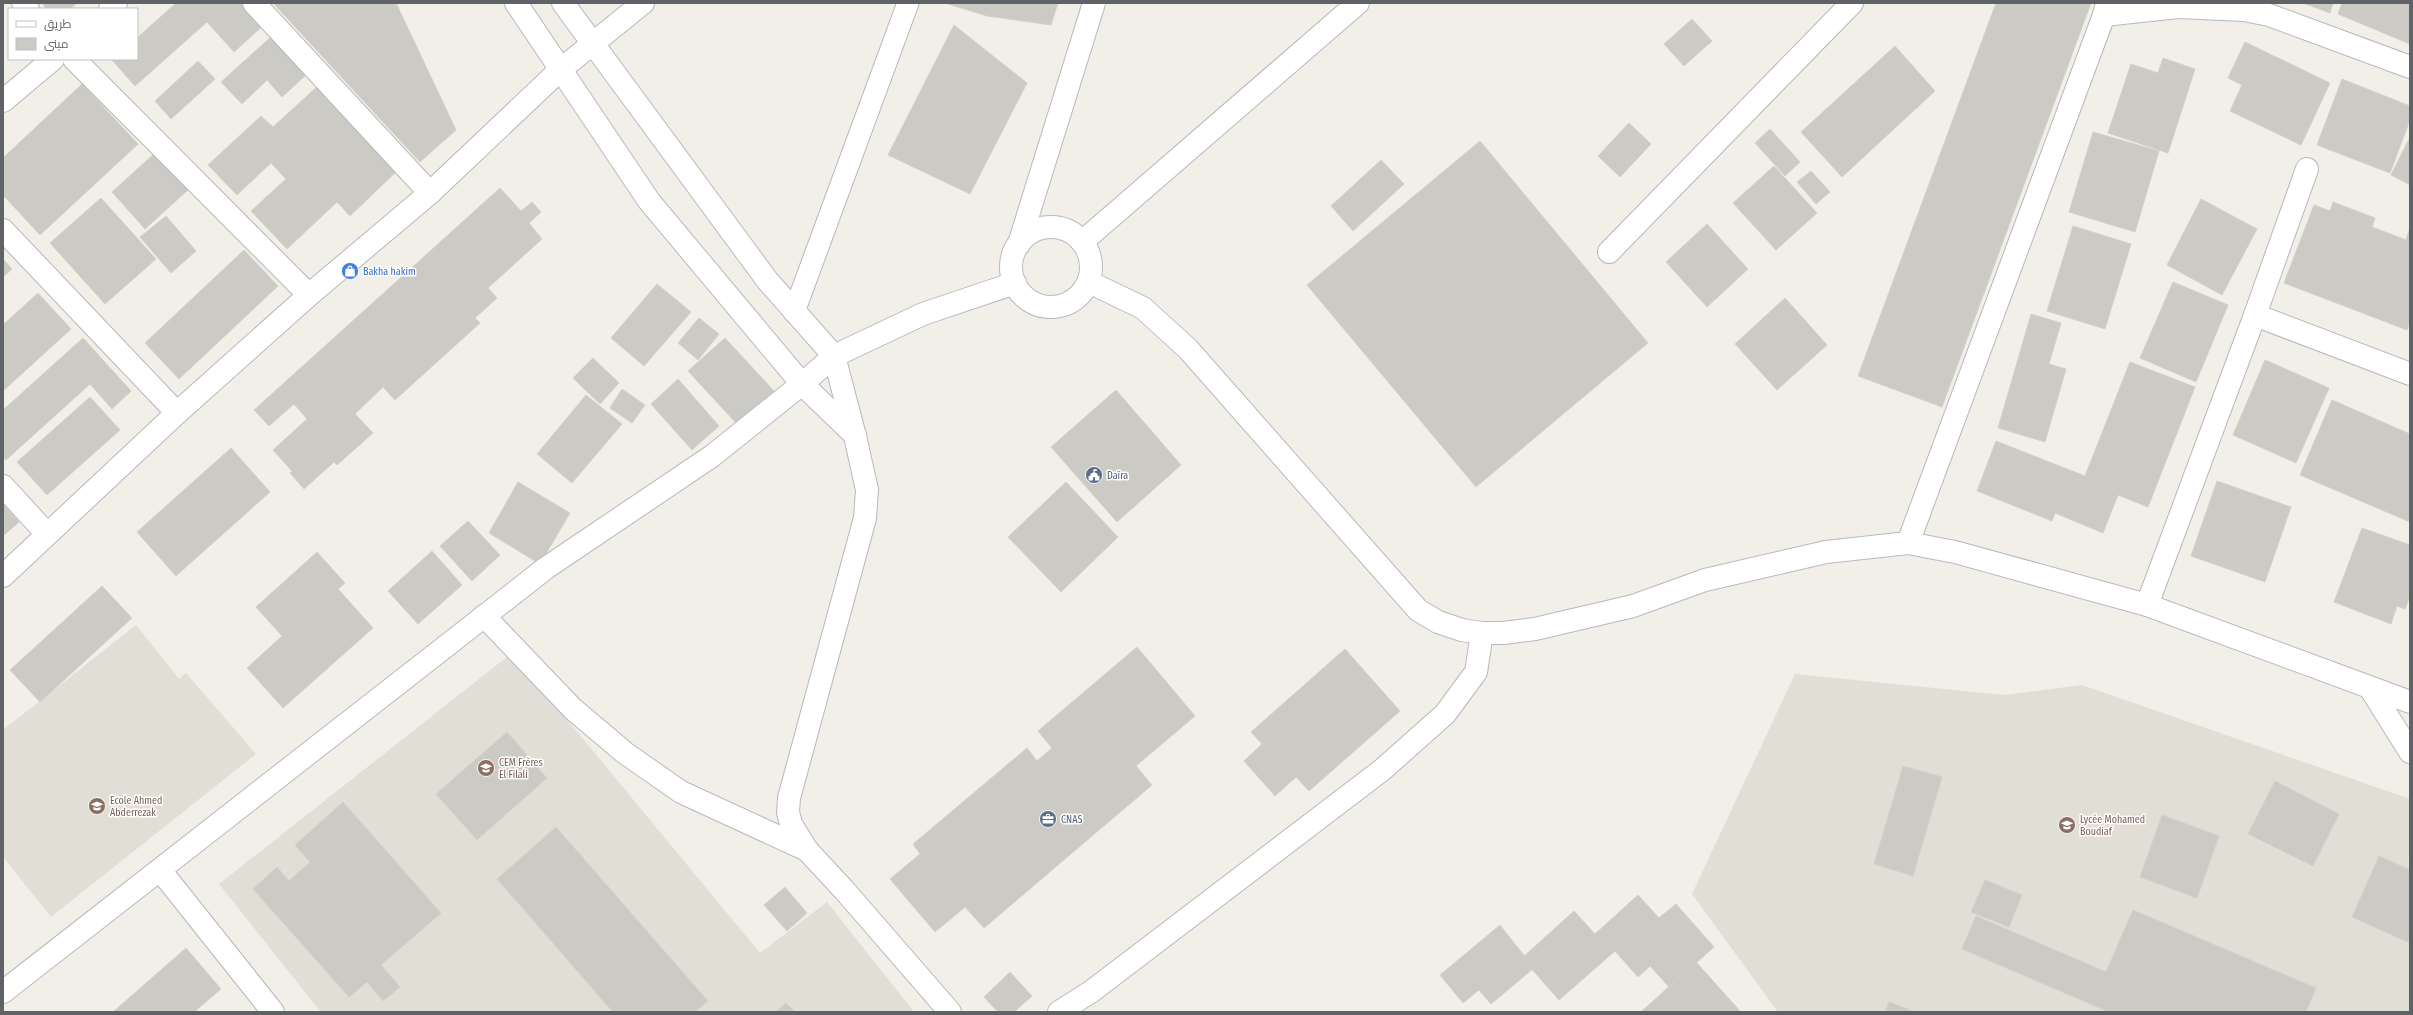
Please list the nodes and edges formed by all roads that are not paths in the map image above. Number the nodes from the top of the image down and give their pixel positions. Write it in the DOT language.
graph roads {
  1 [pos="254,3"];
  2 [pos="516,3"];
  3 [pos="563,3"];
  4 [pos="643,3"];
  5 [pos="908,3"];
  6 [pos="1094,3"];
  7 [pos="1358,3"];
  8 [pos="1852,3"];
  9 [pos="2105,9"];
  10 [pos="594,44"];
  11 [pos="52,60"];
  12 [pos="75,60"];
  13 [pos="2410,67"];
  14 [pos="560,70"];
  15 [pos="3,101"];
  16 [pos="2307,169"];
  17 [pos="430,193"];
  18 [pos="3,230"];
  19 [pos="1082,242"];
  20 [pos="1019,244"];
  21 [pos="1609,252"];
  22 [pos="1089,282"];
  23 [pos="1014,283"];
  24 [pos="309,295"];
  25 [pos="794,312"];
  26 [pos="2255,315"];
  27 [pos="834,356"];
  28 [pos="2410,374"];
  29 [pos="802,384"];
  30 [pos="177,414"];
  31 [pos="856,436"];
  32 [pos="3,486"];
  33 [pos="48,534"];
  34 [pos="1908,543"];
  35 [pos="3,576"];
  36 [pos="2147,605"];
  37 [pos="484,616"];
  38 [pos="1482,634"];
  39 [pos="2370,688"];
  40 [pos="2410,702"];
  41 [pos="2410,752"];
  42 [pos="807,850"];
  43 [pos="160,870"];
  44 [pos="3,992"];
  45 [pos="273,1012"];
  46 [pos="950,1012"];
  47 [pos="1059,1012"];
  1 -- 17 [label="street"];
  2 -- 14 [label="street"];
  3 -- 10 [label="street"];
  4 -- 10 [label="street"];
  5 -- 25 [label="lane"];
  6 -- 20 [label="street"];
  7 -- 19 [label="street"];
  8 -- 21 [label="street"];
  9 -- 13 [label="street"];
  9 -- 34 [label="street"];
  10 -- 14 [label="street"];
  10 -- 25 [label="street"];
  11 -- 15 [label="street"];
  12 -- 24 [label="street"];
  14 -- 17 [label="street"];
  14 -- 29 [label="street"];
  16 -- 26 [label="street"];
  17 -- 24 [label="street"];
  18 -- 30 [label="street"];
  19 -- 20 [label="street"];
  19 -- 22 [label="street"];
  20 -- 23 [label="street"];
  22 -- 23 [label="street"];
  22 -- 38 [label="street"];
  23 -- 27 [label="street"];
  24 -- 30 [label="street"];
  25 -- 27 [label="street"];
  26 -- 28 [label="street"];
  26 -- 36 [label="street"];
  27 -- 29 [label="street"];
  27 -- 31 [label="street"];
  29 -- 31 [label="street"];
  29 -- 37 [label="street"];
  30 -- 33 [label="street"];
  31 -- 42 [label="street"];
  32 -- 33 [label="street"];
  33 -- 35 [label="street"];
  34 -- 36 [label="street"];
  34 -- 38 [label="street"];
  36 -- 39 [label="street"];
  37 -- 42 [label="street"];
  37 -- 43 [label="street"];
  38 -- 47 [label="street"];
  39 -- 40 [label="street"];
  39 -- 41 [label="street"];
  42 -- 46 [label="street"];
  43 -- 44 [label="street"];
  43 -- 45 [label="street"];
}
